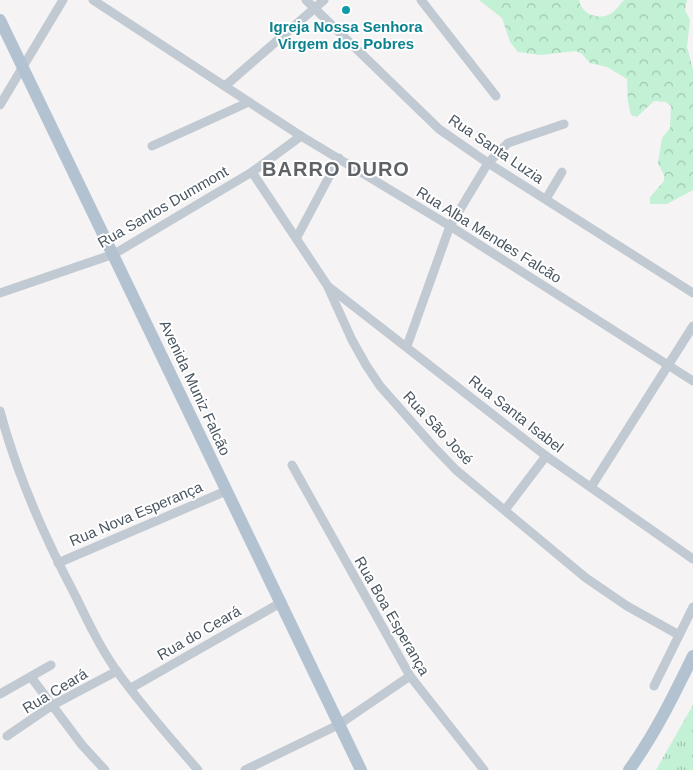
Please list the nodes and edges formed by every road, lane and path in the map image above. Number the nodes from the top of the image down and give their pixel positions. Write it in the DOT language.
graph roads {
  1 [pos="63,0"];
  2 [pos="93,0"];
  3 [pos="306,0"];
  4 [pos="324,0"];
  5 [pos="421,0"];
  6 [pos="314,8"];
  7 [pos="0,20"];
  8 [pos="22,69"];
  9 [pos="225,86"];
  10 [pos="496,96"];
  11 [pos="249,102"];
  12 [pos="0,105"];
  13 [pos="564,124"];
  14 [pos="301,136"];
  15 [pos="152,146"];
  16 [pos="339,158"];
  17 [pos="488,163"];
  18 [pos="252,172"];
  19 [pos="562,172"];
  20 [pos="546,199"];
  21 [pos="450,226"];
  22 [pos="297,237"];
  23 [pos="114,254"];
  24 [pos="327,285"];
  25 [pos="0,293"];
  26 [pos="693,293"];
  27 [pos="693,326"];
  28 [pos="407,346"];
  29 [pos="668,366"];
  30 [pos="693,381"];
  31 [pos="0,411"];
  32 [pos="546,456"];
  33 [pos="292,465"];
  34 [pos="591,487"];
  35 [pos="226,491"];
  36 [pos="505,510"];
  37 [pos="693,559"];
  38 [pos="58,563"];
  39 [pos="282,602"];
  40 [pos="693,607"];
  41 [pos="679,634"];
  42 [pos="693,656"];
  43 [pos="50,665"];
  44 [pos="117,671"];
  45 [pos="410,676"];
  46 [pos="31,677"];
  47 [pos="654,686"];
  48 [pos="131,688"];
  49 [pos="0,694"];
  50 [pos="51,706"];
  51 [pos="338,725"];
  52 [pos="7,736"];
  53 [pos="105,770"];
  54 [pos="198,770"];
  55 [pos="245,770"];
  56 [pos="361,770"];
  57 [pos="484,770"];
  58 [pos="629,770"];
  1 -- 8 [label="street"];
  2 -- 9 [label="street, Rua Alba Mendes Falcão"];
  3 -- 6 [label="street, Rua Santa Luzia"];
  4 -- 6 [label="street"];
  5 -- 10 [label="street"];
  6 -- 9 [label="street"];
  6 -- 17 [label="street, Rua Santa Luzia"];
  7 -- 8 [label="main road, Avenida Muniz Falcão"];
  8 -- 12 [label="street"];
  8 -- 23 [label="main road, Avenida Muniz Falcão"];
  9 -- 11 [label="street, Rua Alba Mendes Falcão"];
  11 -- 14 [label="street, Rua Alba Mendes Falcão"];
  11 -- 15 [label="street"];
  13 -- 17 [label="street"];
  14 -- 16 [label="street, Rua Alba Mendes Falcão"];
  14 -- 18 [label="street, Rua Santos Dummont"];
  16 -- 21 [label="street, Rua Alba Mendes Falcão"];
  16 -- 22 [label="street"];
  17 -- 20 [label="street, Rua Santa Luzia"];
  17 -- 21 [label="street"];
  18 -- 22 [label="street, Rua São José"];
  18 -- 23 [label="street, Rua Santos Dummont"];
  19 -- 20 [label="street"];
  20 -- 26 [label="street, Rua Santa Luzia"];
  21 -- 28 [label="street"];
  21 -- 29 [label="street, Rua Alba Mendes Falcão"];
  22 -- 24 [label="street, Rua São José"];
  23 -- 25 [label="street, Rua Santos Dummont"];
  23 -- 35 [label="main road, Avenida Muniz Falcão"];
  24 -- 28 [label="street, Rua Santa Isabel"];
  24 -- 36 [label="street, Rua São José"];
  27 -- 29 [label="street"];
  28 -- 32 [label="street, Rua Santa Isabel"];
  29 -- 30 [label="street, Rua Alba Mendes Falcão"];
  29 -- 34 [label="street"];
  31 -- 38 [label="street"];
  32 -- 34 [label="street, Rua Santa Isabel"];
  32 -- 36 [label="street"];
  33 -- 45 [label="street, Rua Boa Esperança"];
  34 -- 37 [label="street, Rua Santa Isabel"];
  35 -- 38 [label="street, Rua Nova Esperança"];
  35 -- 39 [label="main road, Avenida Muniz Falcão"];
  36 -- 41 [label="street, Rua São José"];
  38 -- 44 [label="street"];
  39 -- 48 [label="street, Rua do Ceará"];
  39 -- 51 [label="main road, Avenida Muniz Falcão"];
  40 -- 41 [label="street"];
  41 -- 47 [label="street"];
  42 -- 58 [label="main road"];
  43 -- 46 [label="street"];
  44 -- 48 [label="street"];
  44 -- 50 [label="street, Rua Ceará"];
  45 -- 51 [label="street"];
  45 -- 57 [label="street, Rua Boa Esperança"];
  46 -- 49 [label="street"];
  46 -- 50 [label="street"];
  48 -- 54 [label="street"];
  50 -- 52 [label="street, Rua Ceará"];
  50 -- 53 [label="street"];
  51 -- 55 [label="street"];
  51 -- 56 [label="main road, Avenida Muniz Falcão"];
}
